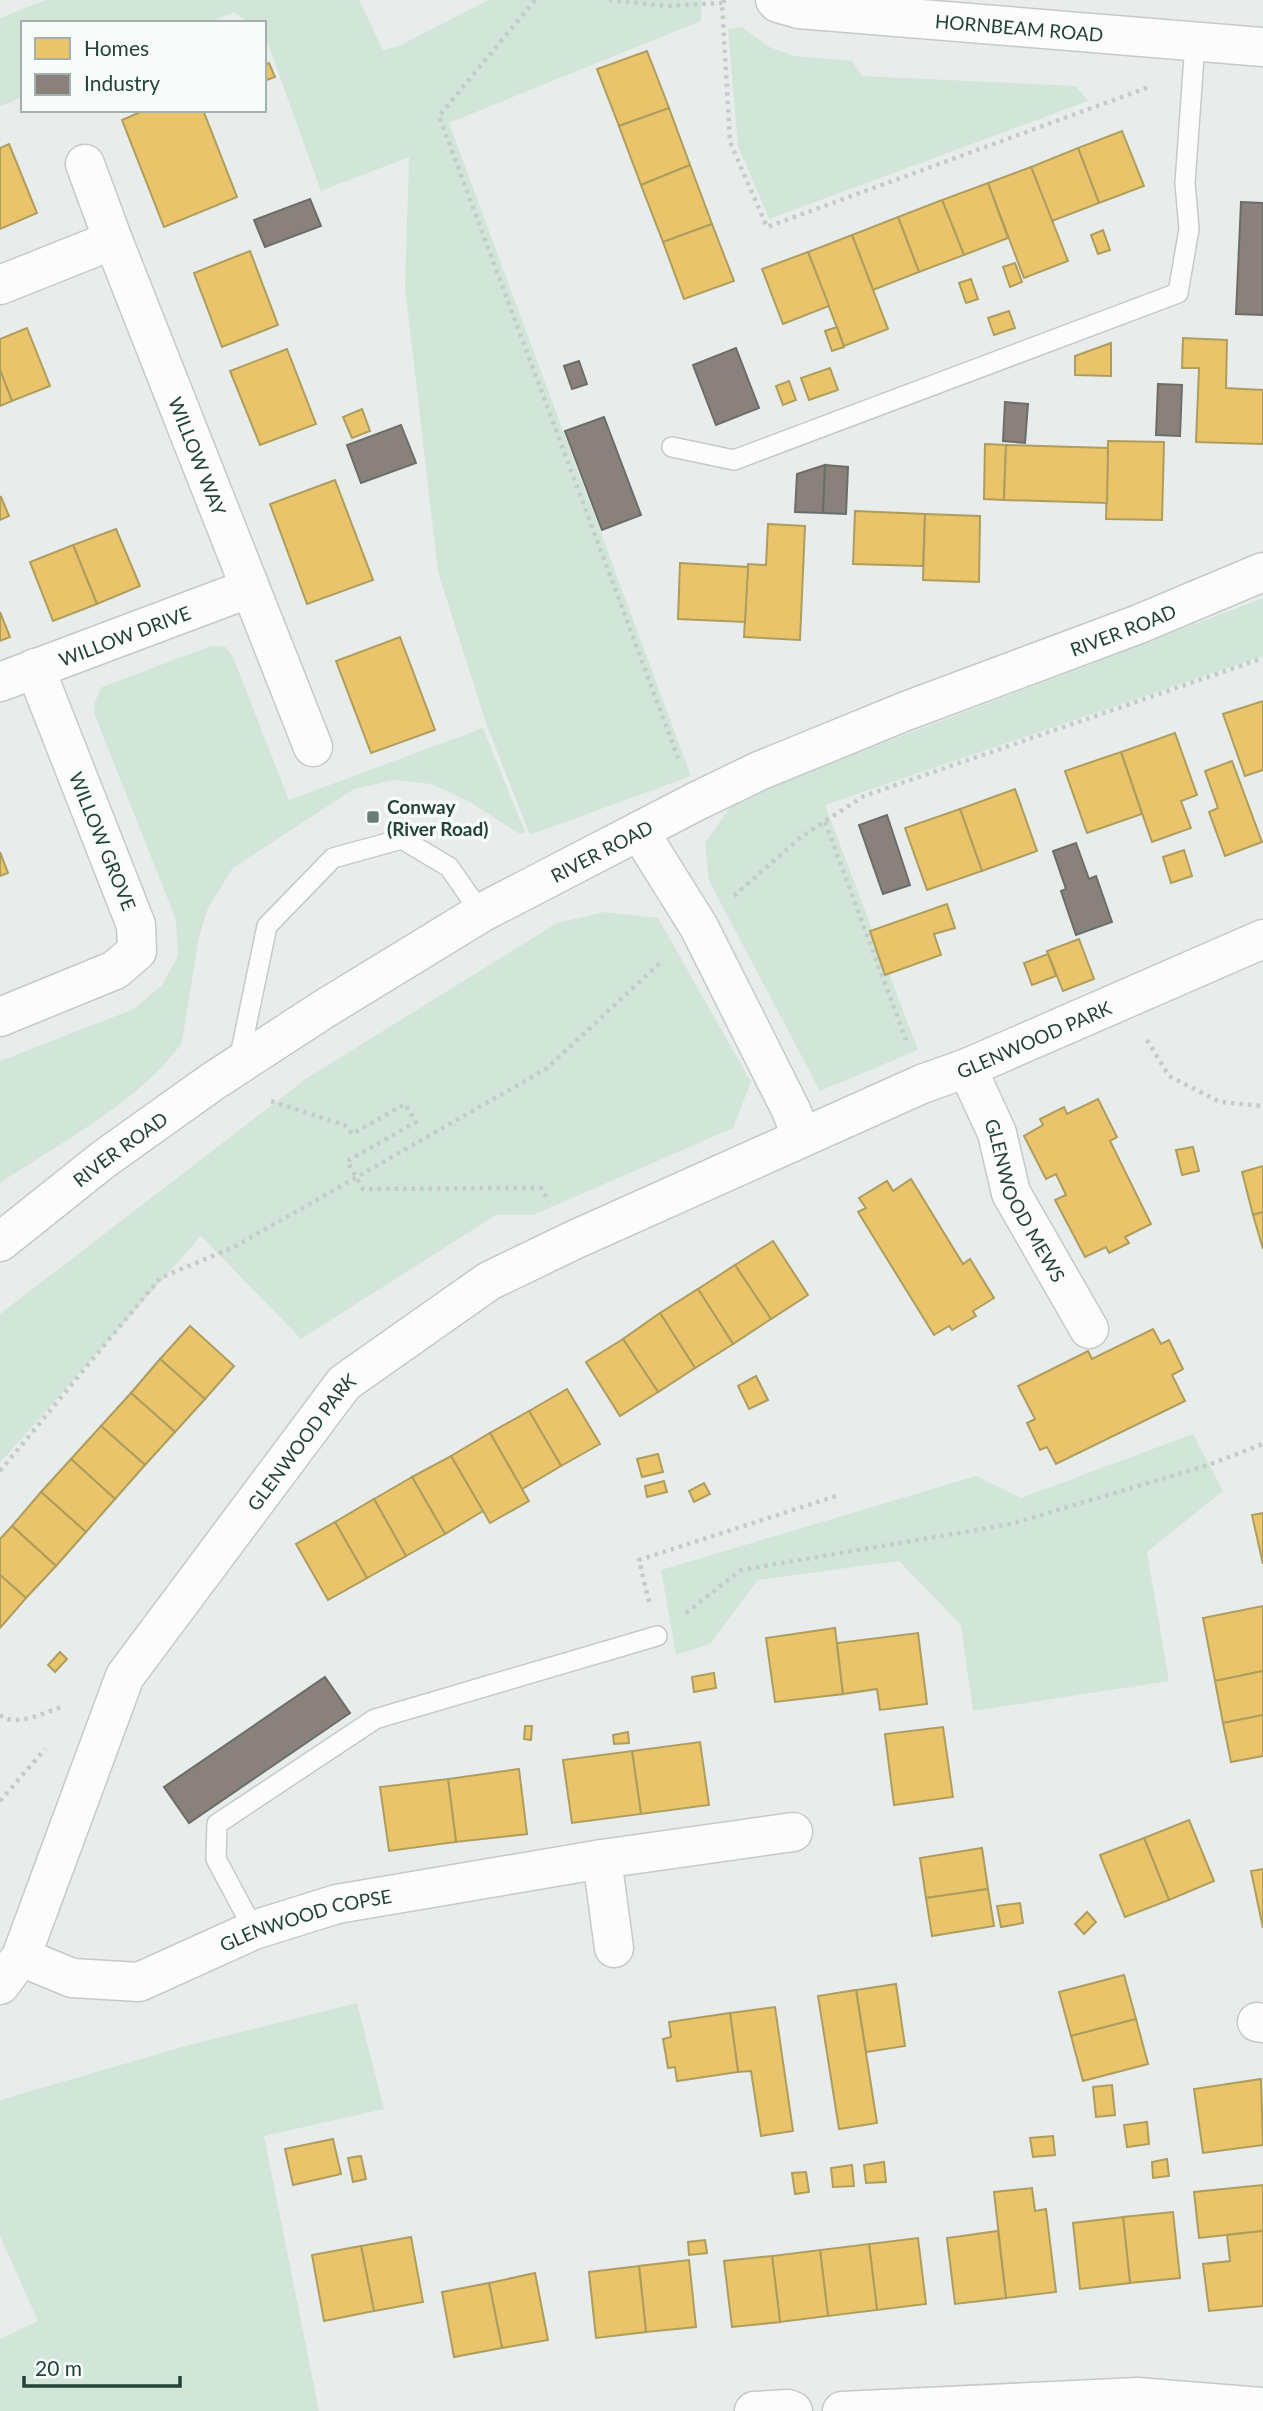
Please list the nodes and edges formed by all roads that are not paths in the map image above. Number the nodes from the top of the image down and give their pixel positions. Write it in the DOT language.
graph roads {
  1 [pos="775,0"];
  2 [pos="1263,47"];
  3 [pos="1194,57"];
  4 [pos="85,164"];
  5 [pos="113,240"];
  6 [pos="0,285"];
  7 [pos="672,447"];
  8 [pos="1263,572"];
  9 [pos="250,588"];
  10 [pos="35,668"];
  11 [pos="0,682"];
  12 [pos="313,747"];
  13 [pos="639,831"];
  14 [pos="481,913"];
  15 [pos="1263,939"];
  16 [pos="0,1017"];
  17 [pos="967,1068"];
  18 [pos="225,1074"];
  19 [pos="802,1138"];
  20 [pos="0,1242"];
  21 [pos="1089,1329"];
  22 [pos="657,1636"];
  23 [pos="793,1832"];
  24 [pos="602,1859"];
  25 [pos="254,1930"];
  26 [pos="614,1948"];
  27 [pos="10,1971"];
  28 [pos="1263,2407"];
  29 [pos="754,2411"];
  30 [pos="793,2411"];
  31 [pos="842,2411"];
  1 -- 3 [label="street, HORNBEAM ROAD"];
  2 -- 3 [label="street, HORNBEAM ROAD"];
  3 -- 7 [label="lane"];
  4 -- 5 [label="street, WILLOW WAY"];
  5 -- 6 [label="street"];
  5 -- 9 [label="street, WILLOW WAY"];
  8 -- 13 [label="street, RIVER ROAD"];
  9 -- 10 [label="street, WILLOW DRIVE"];
  9 -- 12 [label="street, WILLOW WAY"];
  10 -- 11 [label="street, WILLOW DRIVE"];
  10 -- 16 [label="street, WILLOW GROVE"];
  13 -- 14 [label="street, RIVER ROAD"];
  13 -- 19 [label="street"];
  14 -- 18 [label="street, RIVER ROAD"];
  14 -- 18 [label="lane"];
  15 -- 17 [label="street, GLENWOOD PARK"];
  17 -- 19 [label="street, GLENWOOD PARK"];
  17 -- 21 [label="street, GLENWOOD MEWS"];
  18 -- 20 [label="street, RIVER ROAD"];
  19 -- 27 [label="street, GLENWOOD PARK"];
  22 -- 25 [label="lane"];
  23 -- 24 [label="street, GLENWOOD COPSE"];
  24 -- 25 [label="street, GLENWOOD COPSE"];
  24 -- 26 [label="street"];
  25 -- 27 [label="street, GLENWOOD COPSE"];
  28 -- 31 [label="street"];
  29 -- 30 [label="street"];
}
